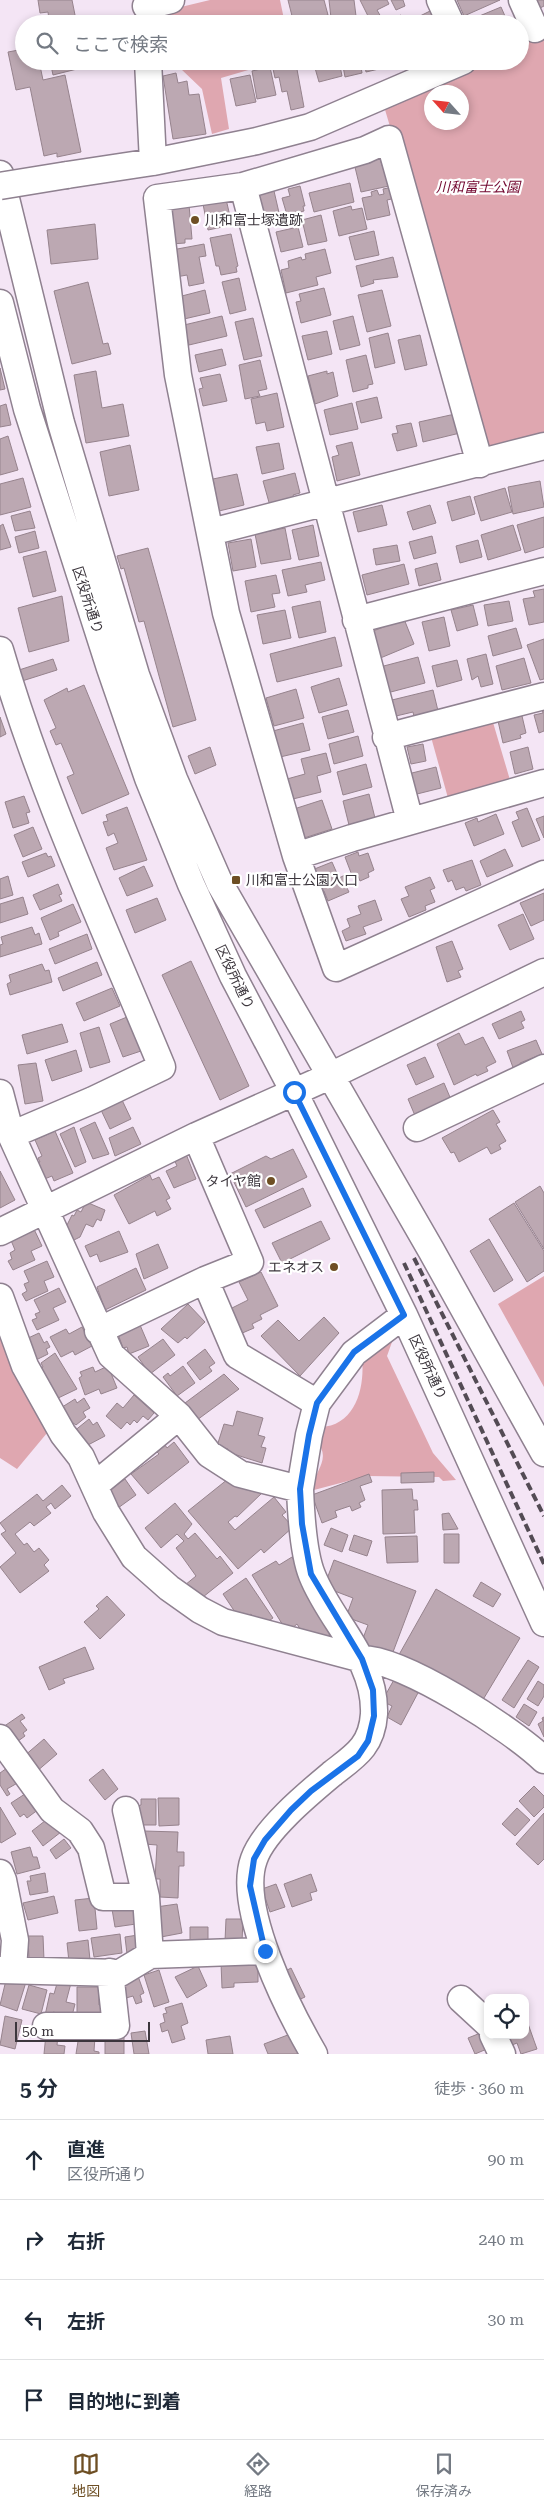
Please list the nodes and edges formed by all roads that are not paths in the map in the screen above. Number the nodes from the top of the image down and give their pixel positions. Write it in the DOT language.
graph roads {
  1 [pos="171,0"];
  2 [pos="440,0"];
  3 [pos="522,0"];
  4 [pos="146,10"];
  5 [pos="446,15"];
  6 [pos="528,15"];
  7 [pos="148,70"];
  8 [pos="442,70"];
  9 [pos="153,162"];
  10 [pos="0,174"];
  11 [pos="0,186"];
  12 [pos="243,186"];
  13 [pos="0,303"];
  14 [pos="544,446"];
  15 [pos="480,464"];
  16 [pos="325,503"];
  17 [pos="211,532"];
  18 [pos="544,571"];
  19 [pos="356,620"];
  20 [pos="0,650"];
  21 [pos="544,696"];
  22 [pos="7,702"];
  23 [pos="386,737"];
  24 [pos="544,783"];
  25 [pos="410,821"];
  26 [pos="296,856"];
  27 [pos="544,874"];
  28 [pos="544,972"];
  29 [pos="544,1068"];
  30 [pos="330,1076"];
  31 [pos="294,1092"];
  32 [pos="0,1093"];
  33 [pos="417,1128"];
  34 [pos="11,1135"];
  35 [pos="196,1136"];
  36 [pos="43,1210"];
  37 [pos="0,1232"];
  38 [pos="205,1280"];
  39 [pos="0,1297"];
  40 [pos="404,1315"];
  41 [pos="98,1331"];
  42 [pos="317,1403"];
  43 [pos="179,1416"];
  44 [pos="544,1453"];
  45 [pos="95,1485"];
  46 [pos="300,1489"];
  47 [pos="544,1622"];
  48 [pos="362,1659"];
  49 [pos="0,1738"];
  50 [pos="544,1760"];
  51 [pos="126,1810"];
  52 [pos="0,1873"];
  53 [pos="146,1897"];
  54 [pos="265,1951"];
  55 [pos="150,1955"];
  56 [pos="7,1970"];
  57 [pos="110,1972"];
  58 [pos="461,1999"];
  59 [pos="484,2020"];
  60 [pos="46,2026"];
  61 [pos="495,2039"];
  62 [pos="314,2054"];
  63 [pos="502,2054"];
  1 -- 4 [label="street"];
  2 -- 5 [label="street"];
  3 -- 6 [label="street"];
  7 -- 9 [label="street"];
  8 -- 9 [label="street"];
  9 -- 11 [label="street, bridge"];
  10 -- 30 [label="street, 区役所通り"];
  12 -- 15 [label="street"];
  12 -- 16 [label="street"];
  12 -- 17 [label="street"];
  13 -- 31 [label="street, 区役所通り"];
  14 -- 15 [label="street"];
  15 -- 16 [label="street"];
  16 -- 17 [label="street"];
  16 -- 19 [label="street"];
  17 -- 26 [label="street"];
  18 -- 19 [label="street"];
  19 -- 23 [label="street"];
  20 -- 22 [label="street"];
  21 -- 23 [label="street"];
  22 -- 34 [label="street"];
  23 -- 25 [label="street"];
  24 -- 25 [label="street"];
  25 -- 26 [label="street"];
  26 -- 27 [label="street"];
  28 -- 30 [label="street"];
  29 -- 33 [label="street"];
  30 -- 31 [label="street"];
  30 -- 44 [label="street, 区役所通り"];
  31 -- 35 [label="street"];
  31 -- 40 [label="street, 区役所通り"];
  32 -- 34 [label="street"];
  34 -- 36 [label="street"];
  35 -- 36 [label="street"];
  35 -- 38 [label="street"];
  36 -- 37 [label="street"];
  36 -- 41 [label="street"];
  38 -- 41 [label="street"];
  38 -- 42 [label="street"];
  39 -- 45 [label="street"];
  40 -- 42 [label="street"];
  40 -- 47 [label="street, 区役所通り"];
  41 -- 43 [label="street"];
  42 -- 46 [label="street"];
  43 -- 45 [label="street"];
  43 -- 46 [label="street"];
  45 -- 48 [label="street"];
  46 -- 48 [label="street"];
  48 -- 50 [label="street"];
  48 -- 54 [label="street"];
  49 -- 53 [label="street"];
  51 -- 53 [label="street"];
  52 -- 56 [label="street"];
  53 -- 55 [label="street"];
  54 -- 55 [label="street"];
  54 -- 62 [label="street"];
  55 -- 57 [label="street"];
  56 -- 57 [label="street"];
  57 -- 60 [label="street"];
  58 -- 59 [label="street"];
  61 -- 63 [label="street"];
}
